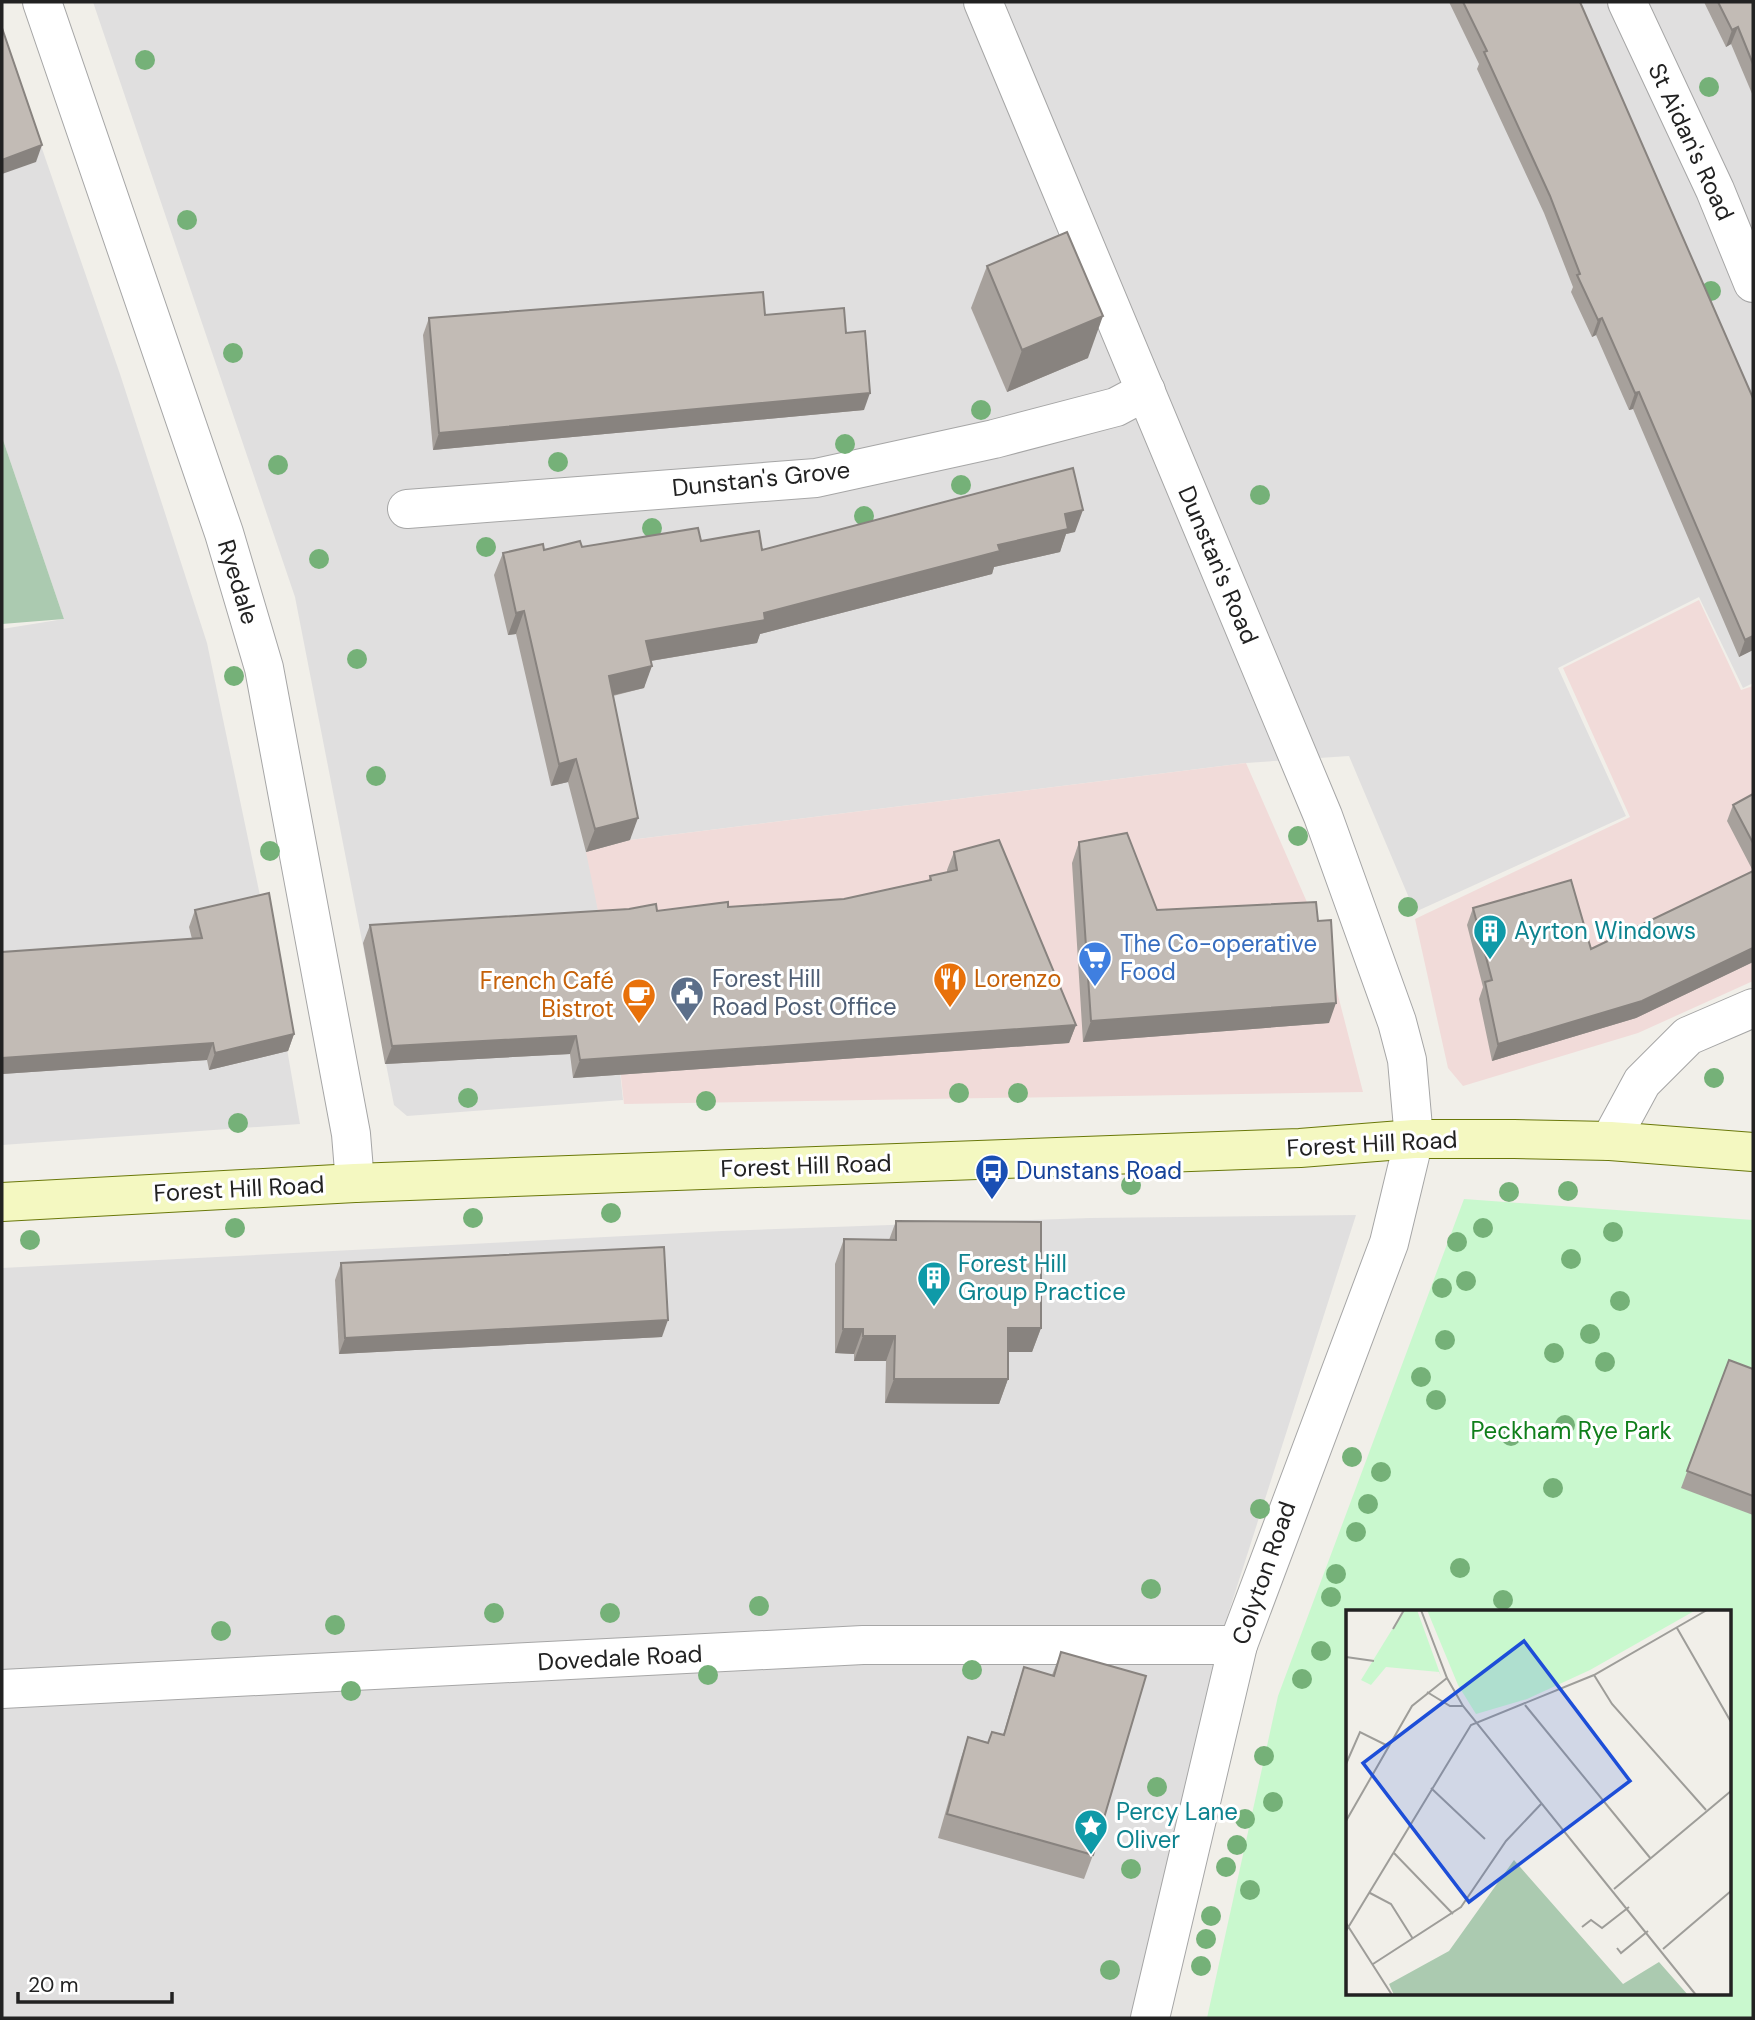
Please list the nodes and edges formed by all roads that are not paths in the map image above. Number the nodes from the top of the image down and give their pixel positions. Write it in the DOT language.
graph roads {
  1 [pos="43,2"];
  2 [pos="983,2"];
  3 [pos="1627,2"];
  4 [pos="1753,283"];
  5 [pos="1146,391"];
  6 [pos="407,509"];
  7 [pos="1753,1009"];
  8 [pos="1414,1139"];
  9 [pos="1610,1141"];
  10 [pos="1753,1152"];
  11 [pos="355,1183"];
  12 [pos="2,1202"];
  13 [pos="1238,1645"];
  14 [pos="2,1689"];
  15 [pos="1150,2018"];
  1 -- 11 [label="street, Ryedale"];
  2 -- 5 [label="street, Dunstan's Road"];
  3 -- 4 [label="street, St Aidan's Road"];
  5 -- 6 [label="street, Dunstan's Grove"];
  5 -- 8 [label="street, Dunstan's Road"];
  7 -- 9 [label="street"];
  8 -- 9 [label="main road, Forest Hill Road"];
  8 -- 11 [label="main road, Forest Hill Road"];
  8 -- 13 [label="street, Colyton Road"];
  9 -- 10 [label="main road, Forest Hill Road"];
  11 -- 12 [label="main road, Forest Hill Road"];
  13 -- 14 [label="street, Dovedale Road"];
  13 -- 15 [label="street, Colyton Road"];
}
